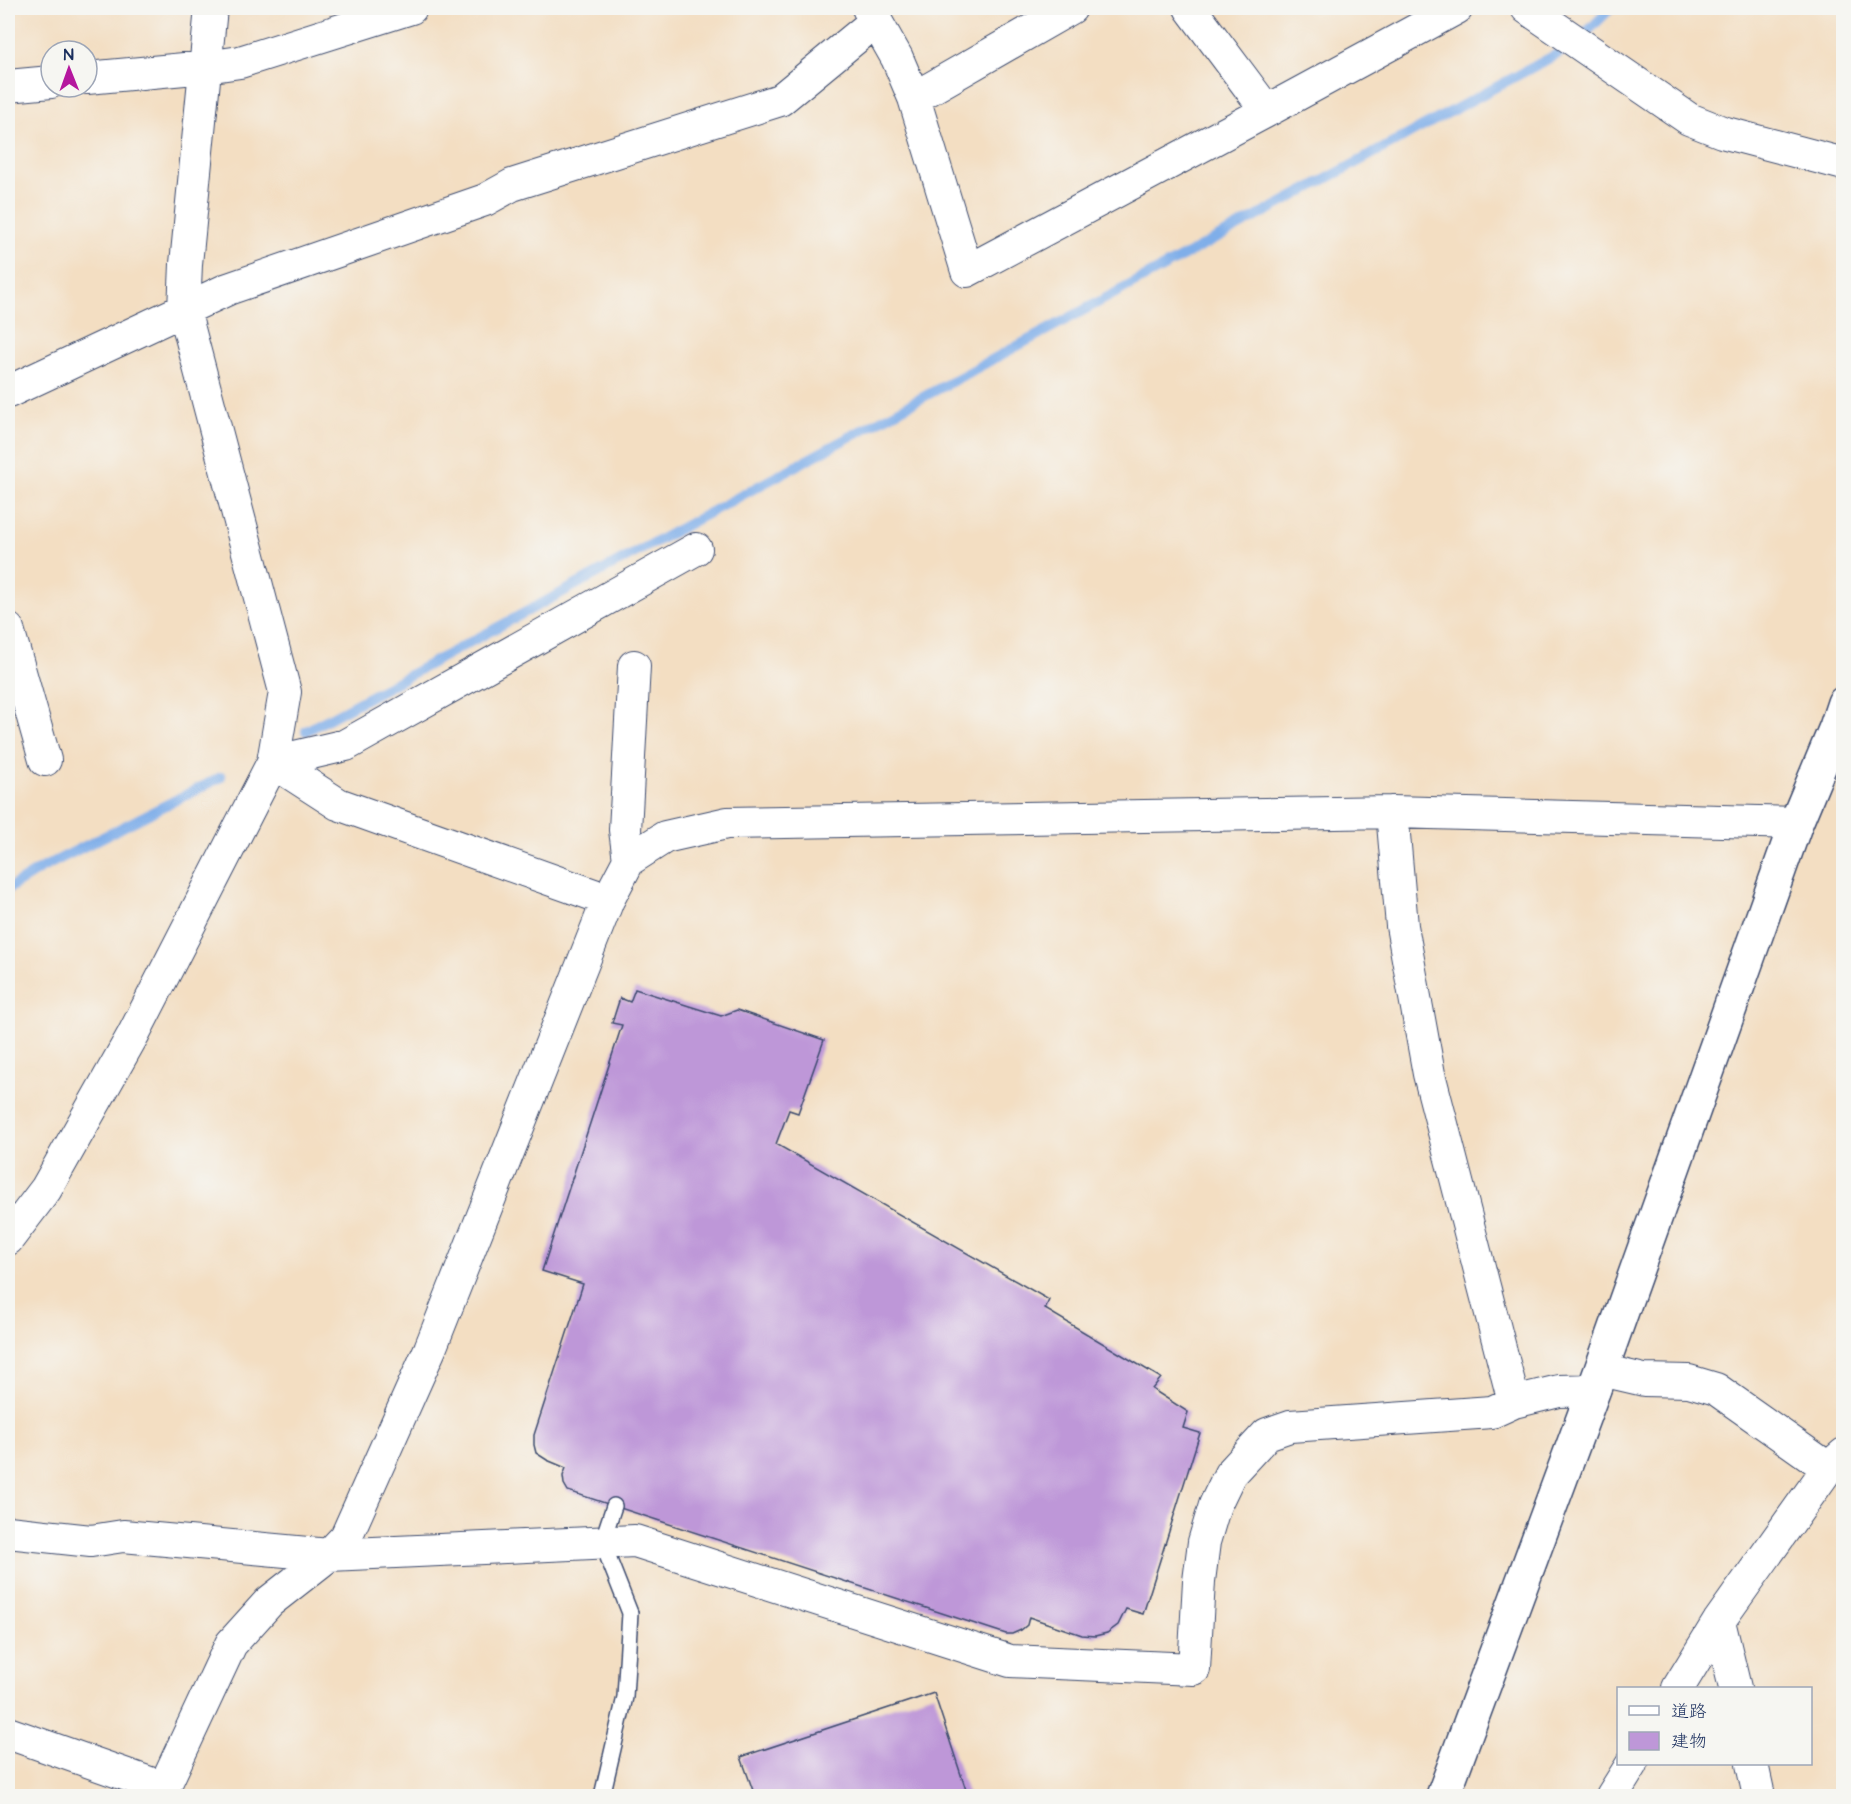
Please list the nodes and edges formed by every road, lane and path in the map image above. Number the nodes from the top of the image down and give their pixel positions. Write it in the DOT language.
graph roads {
  1 [pos="211,8"];
  2 [pos="411,8"];
  3 [pos="1071,8"];
  4 [pos="1190,8"];
  5 [pos="1457,8"];
  6 [pos="1527,8"];
  7 [pos="872,14"];
  8 [pos="206,67"];
  9 [pos="99,77"];
  10 [pos="39,83"];
  11 [pos="8,86"];
  12 [pos="914,98"];
  13 [pos="1267,111"];
  14 [pos="1844,164"];
  15 [pos="184,310"];
  16 [pos="8,392"];
  17 [pos="696,549"];
  18 [pos="8,629"];
  19 [pos="634,666"];
  20 [pos="1841,719"];
  21 [pos="45,760"];
  22 [pos="273,762"];
  23 [pos="1392,812"];
  24 [pos="1796,823"];
  25 [pos="629,860"];
  26 [pos="608,900"];
  27 [pos="8,1239"];
  28 [pos="1597,1380"];
  29 [pos="1514,1402"];
  30 [pos="1835,1472"];
  31 [pos="614,1506"];
  32 [pos="8,1532"];
  33 [pos="602,1542"];
  34 [pos="329,1555"];
  35 [pos="1719,1621"];
  36 [pos="1679,1687"];
  37 [pos="1735,1687"];
  38 [pos="8,1733"];
  39 [pos="1631,1765"];
  40 [pos="1752,1765"];
  41 [pos="162,1792"];
  42 [pos="602,1797"];
  43 [pos="1443,1797"];
  44 [pos="1612,1797"];
  45 [pos="1760,1797"];
  1 -- 8 [label="street"];
  2 -- 8 [label="street"];
  3 -- 12 [label="street"];
  4 -- 13 [label="street"];
  5 -- 13 [label="street"];
  6 -- 14 [label="street"];
  7 -- 12 [label="street"];
  7 -- 15 [label="street"];
  8 -- 9 [label="street"];
  8 -- 15 [label="street"];
  10 -- 11 [label="street"];
  12 -- 13 [label="street"];
  15 -- 16 [label="street"];
  15 -- 22 [label="street"];
  17 -- 22 [label="street"];
  18 -- 21 [label="street"];
  19 -- 25 [label="street"];
  20 -- 24 [label="street"];
  22 -- 26 [label="street"];
  22 -- 27 [label="street"];
  23 -- 24 [label="street"];
  23 -- 25 [label="street"];
  23 -- 29 [label="street"];
  24 -- 28 [label="street"];
  25 -- 26 [label="street"];
  26 -- 34 [label="street"];
  28 -- 29 [label="street"];
  28 -- 30 [label="street"];
  28 -- 43 [label="street"];
  29 -- 33 [label="street"];
  30 -- 35 [label="street"];
  31 -- 33 [label="lane"];
  32 -- 34 [label="street"];
  33 -- 34 [label="street"];
  33 -- 42 [label="lane"];
  34 -- 41 [label="street"];
  35 -- 36 [label="street"];
  35 -- 37 [label="street"];
  38 -- 41 [label="street"];
  39 -- 44 [label="street"];
  40 -- 45 [label="street"];
}
